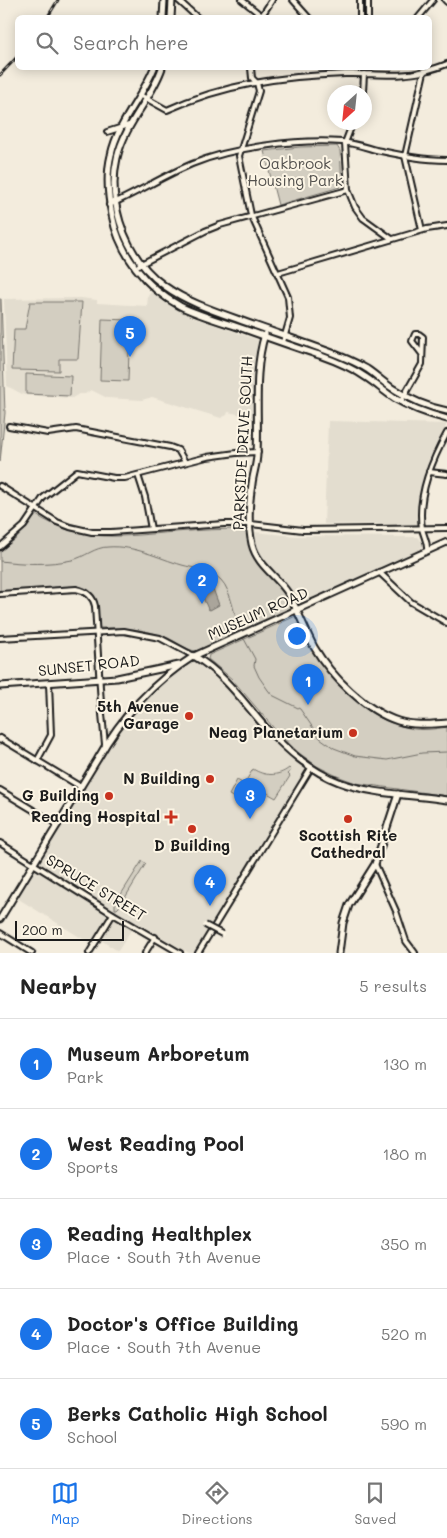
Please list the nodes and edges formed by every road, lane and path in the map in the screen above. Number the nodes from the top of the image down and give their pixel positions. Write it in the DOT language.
graph roads {
  1 [pos="164,0"];
  2 [pos="172,0"];
  3 [pos="178,0"];
  4 [pos="242,0"];
  5 [pos="272,0"];
  6 [pos="293,0"];
  7 [pos="360,0"];
  8 [pos="368,0"];
  9 [pos="433,0"];
  10 [pos="163,15"];
  11 [pos="171,15"];
  12 [pos="195,15"];
  13 [pos="260,15"];
  14 [pos="262,15"];
  15 [pos="306,15"];
  16 [pos="360,15"];
  17 [pos="368,15"];
  18 [pos="420,15"];
  19 [pos="447,64"];
  20 [pos="432,69"];
  21 [pos="153,70"];
  22 [pos="161,70"];
  23 [pos="251,70"];
  24 [pos="346,70"];
  25 [pos="383,70"];
  26 [pos="430,70"];
  27 [pos="424,72"];
  28 [pos="347,74"];
  29 [pos="364,74"];
  30 [pos="383,74"];
  31 [pos="257,83"];
  32 [pos="363,85"];
  33 [pos="140,95"];
  34 [pos="146,98"];
  35 [pos="129,125"];
  36 [pos="121,127"];
  37 [pos="349,130"];
  38 [pos="107,132"];
  39 [pos="345,143"];
  40 [pos="240,151"];
  41 [pos="406,156"];
  42 [pos="447,160"];
  43 [pos="348,190"];
  44 [pos="112,203"];
  45 [pos="251,216"];
  46 [pos="447,226"];
  47 [pos="422,230"];
  48 [pos="392,239"];
  49 [pos="142,264"];
  50 [pos="136,267"];
  51 [pos="278,274"];
  52 [pos="180,297"];
  53 [pos="176,304"];
  54 [pos="266,330"];
  55 [pos="264,336"];
  56 [pos="284,339"];
  57 [pos="422,354"];
  58 [pos="404,396"];
  59 [pos="401,402"];
  60 [pos="447,411"];
  61 [pos="447,418"];
  62 [pos="9,426"];
  63 [pos="447,433"];
  64 [pos="258,452"];
  65 [pos="185,462"];
  66 [pos="429,472"];
  67 [pos="447,474"];
  68 [pos="138,475"];
  69 [pos="0,486"];
  70 [pos="35,510"];
  71 [pos="251,524"];
  72 [pos="151,528"];
  73 [pos="447,528"];
  74 [pos="422,529"];
  75 [pos="447,542"];
  76 [pos="0,548"];
  77 [pos="428,550"];
  78 [pos="379,572"];
  79 [pos="0,594"];
  80 [pos="297,610"];
  81 [pos="447,622"];
  82 [pos="96,631"];
  83 [pos="0,638"];
  84 [pos="194,656"];
  85 [pos="179,665"];
  86 [pos="99,680"];
  87 [pos="49,683"];
  88 [pos="0,686"];
  89 [pos="447,723"];
  90 [pos="0,739"];
  91 [pos="106,744"];
  92 [pos="37,761"];
  93 [pos="311,768"];
  94 [pos="80,787"];
  95 [pos="0,790"];
  96 [pos="398,794"];
  97 [pos="447,800"];
  98 [pos="58,825"];
  99 [pos="0,843"];
  100 [pos="34,864"];
  101 [pos="374,864"];
  102 [pos="112,914"];
  103 [pos="0,919"];
  104 [pos="205,925"];
  105 [pos="0,933"];
  106 [pos="222,934"];
  107 [pos="155,937"];
  108 [pos="32,953"];
  109 [pos="89,953"];
  110 [pos="145,953"];
  111 [pos="180,953"];
  112 [pos="198,953"];
  113 [pos="338,953"];
  114 [pos="414,953"];
  1 -- 10 [label="street"];
  2 -- 11 [label="street"];
  3 -- 12 [label="street"];
  4 -- 13 [label="street"];
  5 -- 14 [label="street"];
  6 -- 15 [label="street"];
  7 -- 16 [label="street"];
  8 -- 17 [label="street"];
  9 -- 18 [label="street"];
  19 -- 20 [label="street"];
  21 -- 33 [label="street"];
  22 -- 34 [label="street"];
  23 -- 31 [label="street"];
  24 -- 28 [label="street"];
  25 -- 30 [label="street"];
  26 -- 27 [label="street"];
  27 -- 30 [label="street"];
  27 -- 41 [label="street"];
  28 -- 29 [label="street"];
  28 -- 31 [label="street"];
  29 -- 30 [label="street"];
  29 -- 32 [label="street"];
  31 -- 34 [label="street"];
  31 -- 40 [label="street"];
  33 -- 34 [label="street"];
  33 -- 36 [label="street"];
  34 -- 35 [label="street"];
  35 -- 36 [label="street"];
  35 -- 44 [label="street"];
  36 -- 38 [label="street"];
  36 -- 44 [label="street"];
  37 -- 39 [label="street"];
  39 -- 40 [label="street"];
  39 -- 41 [label="street"];
  39 -- 43 [label="street"];
  40 -- 44 [label="street"];
  40 -- 45 [label="street"];
  41 -- 42 [label="street"];
  41 -- 47 [label="street"];
  43 -- 45 [label="street"];
  43 -- 48 [label="street"];
  44 -- 49 [label="street"];
  44 -- 50 [label="street"];
  45 -- 49 [label="street"];
  45 -- 51 [label="street"];
  46 -- 47 [label="street"];
  47 -- 48 [label="street"];
  48 -- 51 [label="street"];
  49 -- 50 [label="street"];
  49 -- 52 [label="street"];
  50 -- 53 [label="street"];
  51 -- 56 [label="street"];
  52 -- 53 [label="street"];
  52 -- 54 [label="street"];
  53 -- 55 [label="street"];
  54 -- 55 [label="street, PARKSIDE DRIVE SOUTH"];
  54 -- 56 [label="street"];
  55 -- 56 [label="street"];
  55 -- 64 [label="street, PARKSIDE DRIVE SOUTH"];
  56 -- 58 [label="street"];
  56 -- 59 [label="street"];
  57 -- 57 [label="street"];
  57 -- 58 [label="street"];
  58 -- 59 [label="street"];
  58 -- 60 [label="street"];
  59 -- 61 [label="street"];
  62 -- 65 [label="street"];
  63 -- 66 [label="street"];
  64 -- 65 [label="street"];
  64 -- 71 [label="street, PARKSIDE DRIVE SOUTH"];
  65 -- 68 [label="street"];
  66 -- 67 [label="street"];
  66 -- 74 [label="street"];
  68 -- 70 [label="street"];
  68 -- 72 [label="street"];
  69 -- 70 [label="street"];
  70 -- 72 [label="street"];
  70 -- 76 [label="street"];
  71 -- 72 [label="street"];
  71 -- 74 [label="street"];
  71 -- 80 [label="street, PARKSIDE DRIVE SOUTH"];
  73 -- 74 [label="street"];
  74 -- 77 [label="street"];
  75 -- 77 [label="street, MUSEUM ROAD"];
  77 -- 78 [label="street, MUSEUM ROAD"];
  78 -- 80 [label="street, MUSEUM ROAD"];
  78 -- 81 [label="street"];
  79 -- 82 [label="street"];
  80 -- 84 [label="street, MUSEUM ROAD"];
  80 -- 89 [label="street, PARKSIDE DRIVE SOUTH"];
  82 -- 83 [label="street"];
  82 -- 84 [label="street"];
  82 -- 86 [label="street"];
  84 -- 85 [label="street, MUSEUM ROAD"];
  84 -- 93 [label="street"];
  85 -- 86 [label="street, SUNSET ROAD"];
  85 -- 91 [label="street, MUSEUM ROAD"];
  86 -- 87 [label="street, SUNSET ROAD"];
  86 -- 91 [label="street"];
  87 -- 88 [label="street, SUNSET ROAD"];
  87 -- 92 [label="street"];
  90 -- 92 [label="street"];
  91 -- 94 [label="street, MUSEUM ROAD"];
  92 -- 94 [label="street"];
  93 -- 96 [label="street"];
  93 -- 112 [label="street"];
  94 -- 98 [label="street, MUSEUM ROAD"];
  95 -- 98 [label="street"];
  96 -- 97 [label="street"];
  96 -- 101 [label="street"];
  98 -- 100 [label="street, MUSEUM ROAD"];
  99 -- 100 [label="street, SPRUCE STREET"];
  100 -- 102 [label="street, SPRUCE STREET"];
  100 -- 103 [label="street, MUSEUM ROAD"];
  101 -- 113 [label="street"];
  101 -- 114 [label="street"];
  102 -- 107 [label="street, SPRUCE STREET"];
  102 -- 109 [label="street"];
  104 -- 106 [label="street, bridge"];
  105 -- 108 [label="street"];
  107 -- 110 [label="street"];
  107 -- 111 [label="street, SPRUCE STREET"];
}
